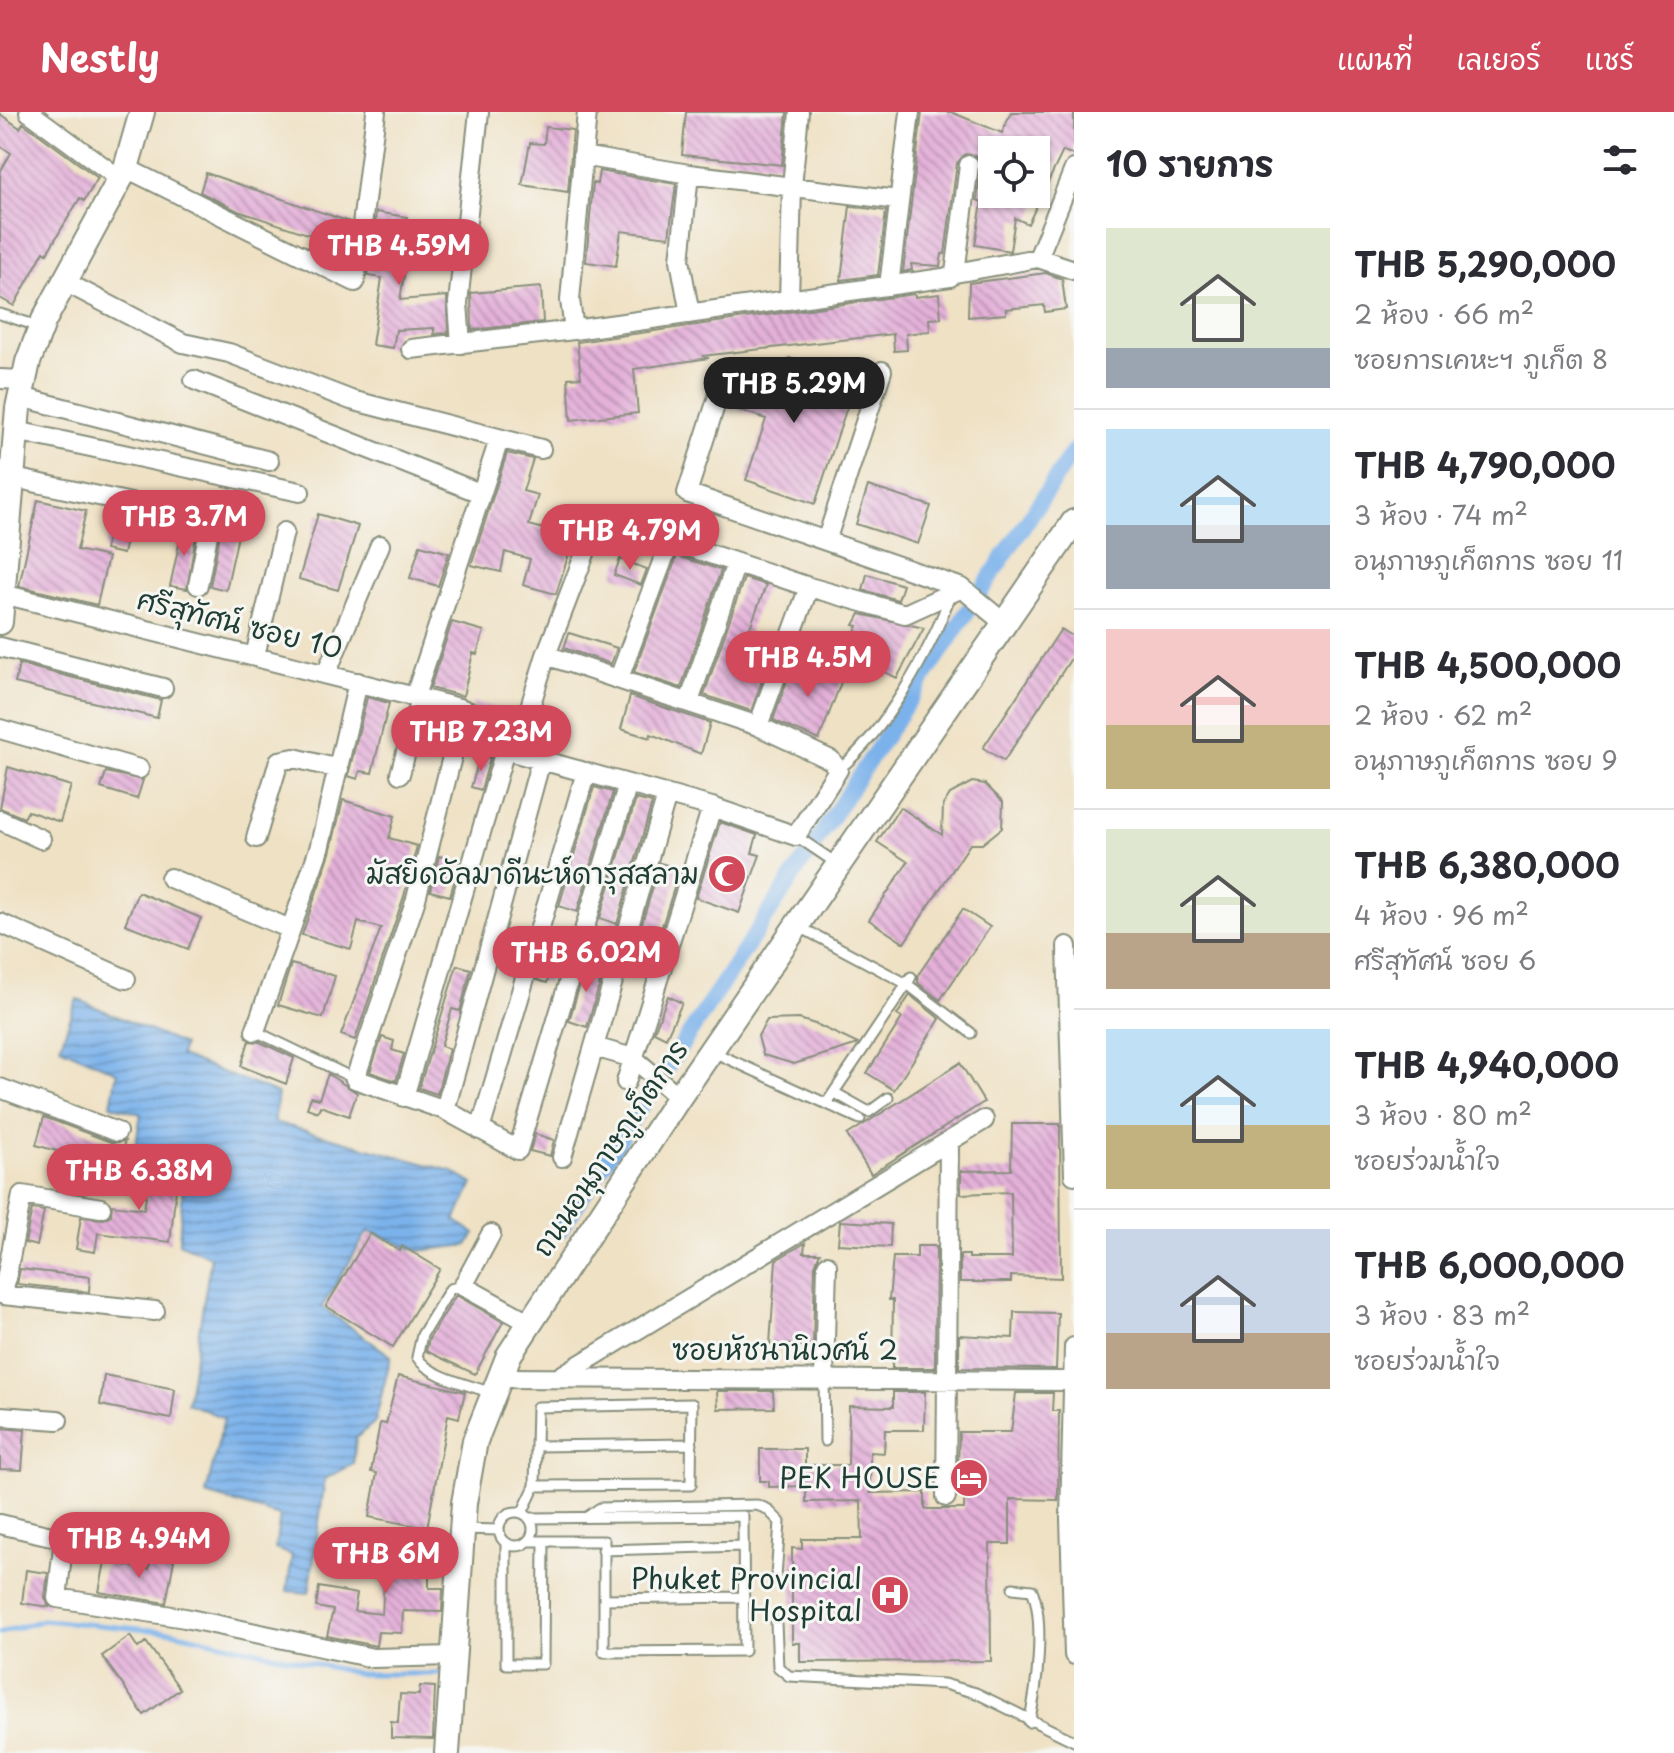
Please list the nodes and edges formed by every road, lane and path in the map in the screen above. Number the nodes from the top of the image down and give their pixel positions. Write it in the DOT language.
graph roads {
  1 [pos="29,112"];
  2 [pos="142,112"];
  3 [pos="376,112"];
  4 [pos="479,112"];
  5 [pos="587,112"];
  6 [pos="799,112"];
  7 [pos="910,112"];
  8 [pos="582,156"];
  9 [pos="969,165"];
  10 [pos="1074,169"];
  11 [pos="123,174"];
  12 [pos="689,174"];
  13 [pos="792,187"];
  14 [pos="898,200"];
  15 [pos="1038,258"];
  16 [pos="1074,270"];
  17 [pos="950,277"];
  18 [pos="65,282"];
  19 [pos="889,286"];
  20 [pos="789,300"];
  21 [pos="0,314"];
  22 [pos="690,314"];
  23 [pos="41,327"];
  24 [pos="574,330"];
  25 [pos="461,344"];
  26 [pos="411,349"];
  27 [pos="882,371"];
  28 [pos="194,380"];
  29 [pos="722,384"];
  30 [pos="15,385"];
  31 [pos="16,431"];
  32 [pos="499,440"];
  33 [pos="541,449"];
  34 [pos="269,461"];
  35 [pos="6,476"];
  36 [pos="300,492"];
  37 [pos="480,493"];
  38 [pos="4,521"];
  39 [pos="1074,522"];
  40 [pos="284,532"];
  41 [pos="670,541"];
  42 [pos="826,541"];
  43 [pos="380,545"];
  44 [pos="736,563"];
  45 [pos="198,585"];
  46 [pos="809,587"];
  47 [pos="957,590"];
  48 [pos="3,594"];
  49 [pos="0,622"];
  50 [pos="1004,623"];
  51 [pos="0,647"];
  52 [pos="546,655"];
  53 [pos="255,656"];
  54 [pos="326,674"];
  55 [pos="619,678"];
  56 [pos="358,682"];
  57 [pos="163,688"];
  58 [pos="418,697"];
  59 [pos="689,702"];
  60 [pos="530,707"];
  61 [pos="758,726"];
  62 [pos="0,729"];
  63 [pos="457,737"];
  64 [pos="505,750"];
  65 [pos="541,760"];
  66 [pos="139,769"];
  67 [pos="339,769"];
  68 [pos="838,770"];
  69 [pos="586,772"];
  70 [pos="400,774"];
  71 [pos="628,784"];
  72 [pos="667,795"];
  73 [pos="712,807"];
  74 [pos="0,820"];
  75 [pos="796,836"];
  76 [pos="256,838"];
  77 [pos="41,839"];
  78 [pos="840,865"];
  79 [pos="170,878"];
  80 [pos="0,923"];
  81 [pos="798,926"];
  82 [pos="290,929"];
  83 [pos="1067,946"];
  84 [pos="126,979"];
  85 [pos="909,981"];
  86 [pos="255,1031"];
  87 [pos="971,1033"];
  88 [pos="594,1047"];
  89 [pos="711,1051"];
  90 [pos="633,1058"];
  91 [pos="355,1079"];
  92 [pos="626,1082"];
  93 [pos="0,1088"];
  94 [pos="835,1093"];
  95 [pos="404,1097"];
  96 [pos="679,1097"];
  97 [pos="888,1098"];
  98 [pos="826,1104"];
  99 [pos="445,1110"];
  100 [pos="860,1119"];
  101 [pos="984,1120"];
  102 [pos="480,1130"];
  103 [pos="117,1132"];
  104 [pos="949,1143"];
  105 [pos="562,1157"];
  106 [pos="1074,1175"];
  107 [pos="101,1208"];
  108 [pos="491,1234"];
  109 [pos="827,1265"];
  110 [pos="3,1271"];
  111 [pos="463,1286"];
  112 [pos="155,1311"];
  113 [pos="530,1323"];
  114 [pos="1074,1347"];
  115 [pos="559,1377"];
  116 [pos="824,1378"];
  117 [pos="945,1378"];
  118 [pos="1074,1381"];
  119 [pos="494,1386"];
  120 [pos="0,1416"];
  121 [pos="58,1420"];
  122 [pos="825,1441"];
  123 [pos="692,1444"];
  124 [pos="536,1446"];
  125 [pos="535,1486"];
  126 [pos="946,1497"];
  127 [pos="525,1516"];
  128 [pos="587,1517"];
  129 [pos="1072,1518"];
  130 [pos="0,1524"];
  131 [pos="462,1529"];
  132 [pos="499,1530"];
  133 [pos="529,1541"];
  134 [pos="544,1541"];
  135 [pos="506,1544"];
  136 [pos="743,1546"];
  137 [pos="603,1550"];
  138 [pos="776,1577"];
  139 [pos="1013,1588"];
  140 [pos="744,1597"];
  141 [pos="604,1599"];
  142 [pos="776,1623"];
  143 [pos="1074,1655"];
  144 [pos="453,1656"];
  145 [pos="1029,1722"];
  146 [pos="1074,1741"];
  147 [pos="447,1753"];
  1 -- 11 [label="street"];
  2 -- 11 [label="street"];
  3 -- 11 [label="street"];
  4 -- 25 [label="street"];
  5 -- 8 [label="street"];
  6 -- 13 [label="street"];
  7 -- 14 [label="street"];
  8 -- 12 [label="street"];
  8 -- 24 [label="street"];
  9 -- 15 [label="street"];
  10 -- 15 [label="street"];
  11 -- 18 [label="street"];
  12 -- 13 [label="street"];
  12 -- 22 [label="street"];
  13 -- 14 [label="street"];
  13 -- 20 [label="street"];
  14 -- 19 [label="street"];
  15 -- 16 [label="street"];
  17 -- 19 [label="street"];
  18 -- 23 [label="street"];
  18 -- 32 [label="street"];
  19 -- 20 [label="street"];
  20 -- 22 [label="street"];
  21 -- 23 [label="lane"];
  22 -- 24 [label="street"];
  23 -- 30 [label="street"];
  24 -- 25 [label="street"];
  25 -- 26 [label="street"];
  27 -- 42 [label="street"];
  28 -- 37 [label="street"];
  29 -- 42 [label="street"];
  30 -- 31 [label="street"];
  30 -- 34 [label="street"];
  31 -- 35 [label="street"];
  31 -- 36 [label="street"];
  32 -- 33 [label="street"];
  32 -- 37 [label="street"];
  35 -- 38 [label="street"];
  35 -- 45 [label="street"];
  37 -- 58 [label="street"];
  38 -- 48 [label="street"];
  39 -- 50 [label="street, ถนนอนุภาษภูเก็ตการ"];
  40 -- 53 [label="street"];
  41 -- 44 [label="street"];
  41 -- 52 [label="street"];
  41 -- 55 [label="street"];
  42 -- 47 [label="street"];
  43 -- 54 [label="street"];
  44 -- 46 [label="street"];
  44 -- 59 [label="street"];
  46 -- 47 [label="street"];
  46 -- 61 [label="street"];
  47 -- 50 [label="street"];
  47 -- 68 [label="lane"];
  48 -- 49 [label="street"];
  48 -- 53 [label="street, ศรีสุทัศน์ ซอย 10"];
  50 -- 78 [label="street, ถนนอนุภาษภูเก็ตการ"];
  51 -- 57 [label="street"];
  52 -- 55 [label="street"];
  52 -- 60 [label="street"];
  53 -- 54 [label="street, ศรีสุทัศน์ ซอย 10"];
  54 -- 56 [label="street, ศรีสุทัศน์ ซอย 10"];
  55 -- 59 [label="street"];
  56 -- 58 [label="street, ศรีสุทัศน์ ซอย 10"];
  56 -- 67 [label="street"];
  58 -- 63 [label="street, ศรีสุทัศน์ ซอย 10"];
  58 -- 70 [label="street"];
  59 -- 61 [label="street"];
  61 -- 68 [label="street"];
  62 -- 66 [label="street"];
  63 -- 64 [label="street"];
  63 -- 91 [label="street"];
  64 -- 65 [label="street"];
  64 -- 95 [label="street"];
  65 -- 69 [label="street"];
  65 -- 99 [label="street"];
  67 -- 76 [label="street"];
  67 -- 82 [label="street"];
  68 -- 75 [label="street"];
  69 -- 71 [label="street"];
  69 -- 102 [label="street"];
  71 -- 72 [label="street"];
  71 -- 102 [label="street"];
  72 -- 73 [label="street"];
  72 -- 88 [label="street"];
  73 -- 75 [label="street"];
  73 -- 90 [label="street"];
  74 -- 77 [label="street"];
  75 -- 78 [label="lane"];
  78 -- 81 [label="street, ถนนอนุภาษภูเก็ตการ"];
  79 -- 82 [label="street"];
  80 -- 84 [label="street"];
  81 -- 85 [label="lane"];
  81 -- 89 [label="street, ถนนอนุภาษภูเก็ตการ"];
  82 -- 86 [label="street"];
  83 -- 106 [label="street"];
  85 -- 87 [label="lane"];
  85 -- 94 [label="lane"];
  86 -- 91 [label="lane"];
  88 -- 90 [label="street"];
  88 -- 105 [label="street"];
  89 -- 96 [label="street, ถนนอนุภาษภูเก็ตการ"];
  89 -- 98 [label="lane"];
  90 -- 92 [label="street"];
  90 -- 96 [label="street"];
  91 -- 95 [label="street"];
  93 -- 103 [label="street"];
  94 -- 97 [label="lane"];
  94 -- 98 [label="lane"];
  95 -- 99 [label="street"];
  96 -- 113 [label="street, ถนนอนุภาษภูเก็ตการ"];
  98 -- 100 [label="lane"];
  99 -- 102 [label="street"];
  101 -- 104 [label="street"];
  104 -- 115 [label="street"];
  104 -- 117 [label="street"];
  107 -- 110 [label="street"];
  108 -- 111 [label="street"];
  109 -- 116 [label="street"];
  110 -- 112 [label="street"];
  111 -- 113 [label="street"];
  111 -- 119 [label="lane"];
  113 -- 119 [label="street, ถนนอนุภาษภูเก็ตการ"];
  114 -- 118 [label="street"];
  115 -- 116 [label="street, ซอยหัชนานิเวศน์ 2"];
  115 -- 119 [label="street, ซอยหัชนานิเวศน์ 2"];
  116 -- 117 [label="street, ซอยหัชนานิเวศน์ 2"];
  116 -- 122 [label="lane"];
  117 -- 118 [label="street, ซอยหัชนานิเวศน์ 2"];
  117 -- 126 [label="street"];
  118 -- 129 [label="street"];
  119 -- 131 [label="street, ถนนอนุภาษภูเก็ตการ"];
  120 -- 121 [label="street"];
  123 -- 124 [label="lane"];
  123 -- 124 [label="lane"];
  123 -- 125 [label="lane"];
  124 -- 125 [label="lane"];
  125 -- 127 [label="lane"];
  127 -- 128 [label="lane"];
  127 -- 132 [label="lane"];
  127 -- 133 [label="lane"];
  128 -- 136 [label="lane"];
  128 -- 138 [label="lane"];
  129 -- 143 [label="street"];
  130 -- 144 [label="street"];
  131 -- 132 [label="lane"];
  131 -- 144 [label="street, ถนนอนุภาษภูเก็ตการ"];
  132 -- 135 [label="lane"];
  133 -- 134 [label="lane"];
  133 -- 135 [label="lane"];
  134 -- 135 [label="lane"];
  134 -- 137 [label="lane"];
  136 -- 137 [label="lane"];
  136 -- 140 [label="lane"];
  137 -- 141 [label="lane"];
  139 -- 145 [label="lane"];
  140 -- 141 [label="lane"];
  140 -- 141 [label="lane"];
  142 -- 145 [label="lane"];
  144 -- 147 [label="street, ถนนอนุภาษภูเก็ตการ"];
  145 -- 146 [label="lane"];
}
